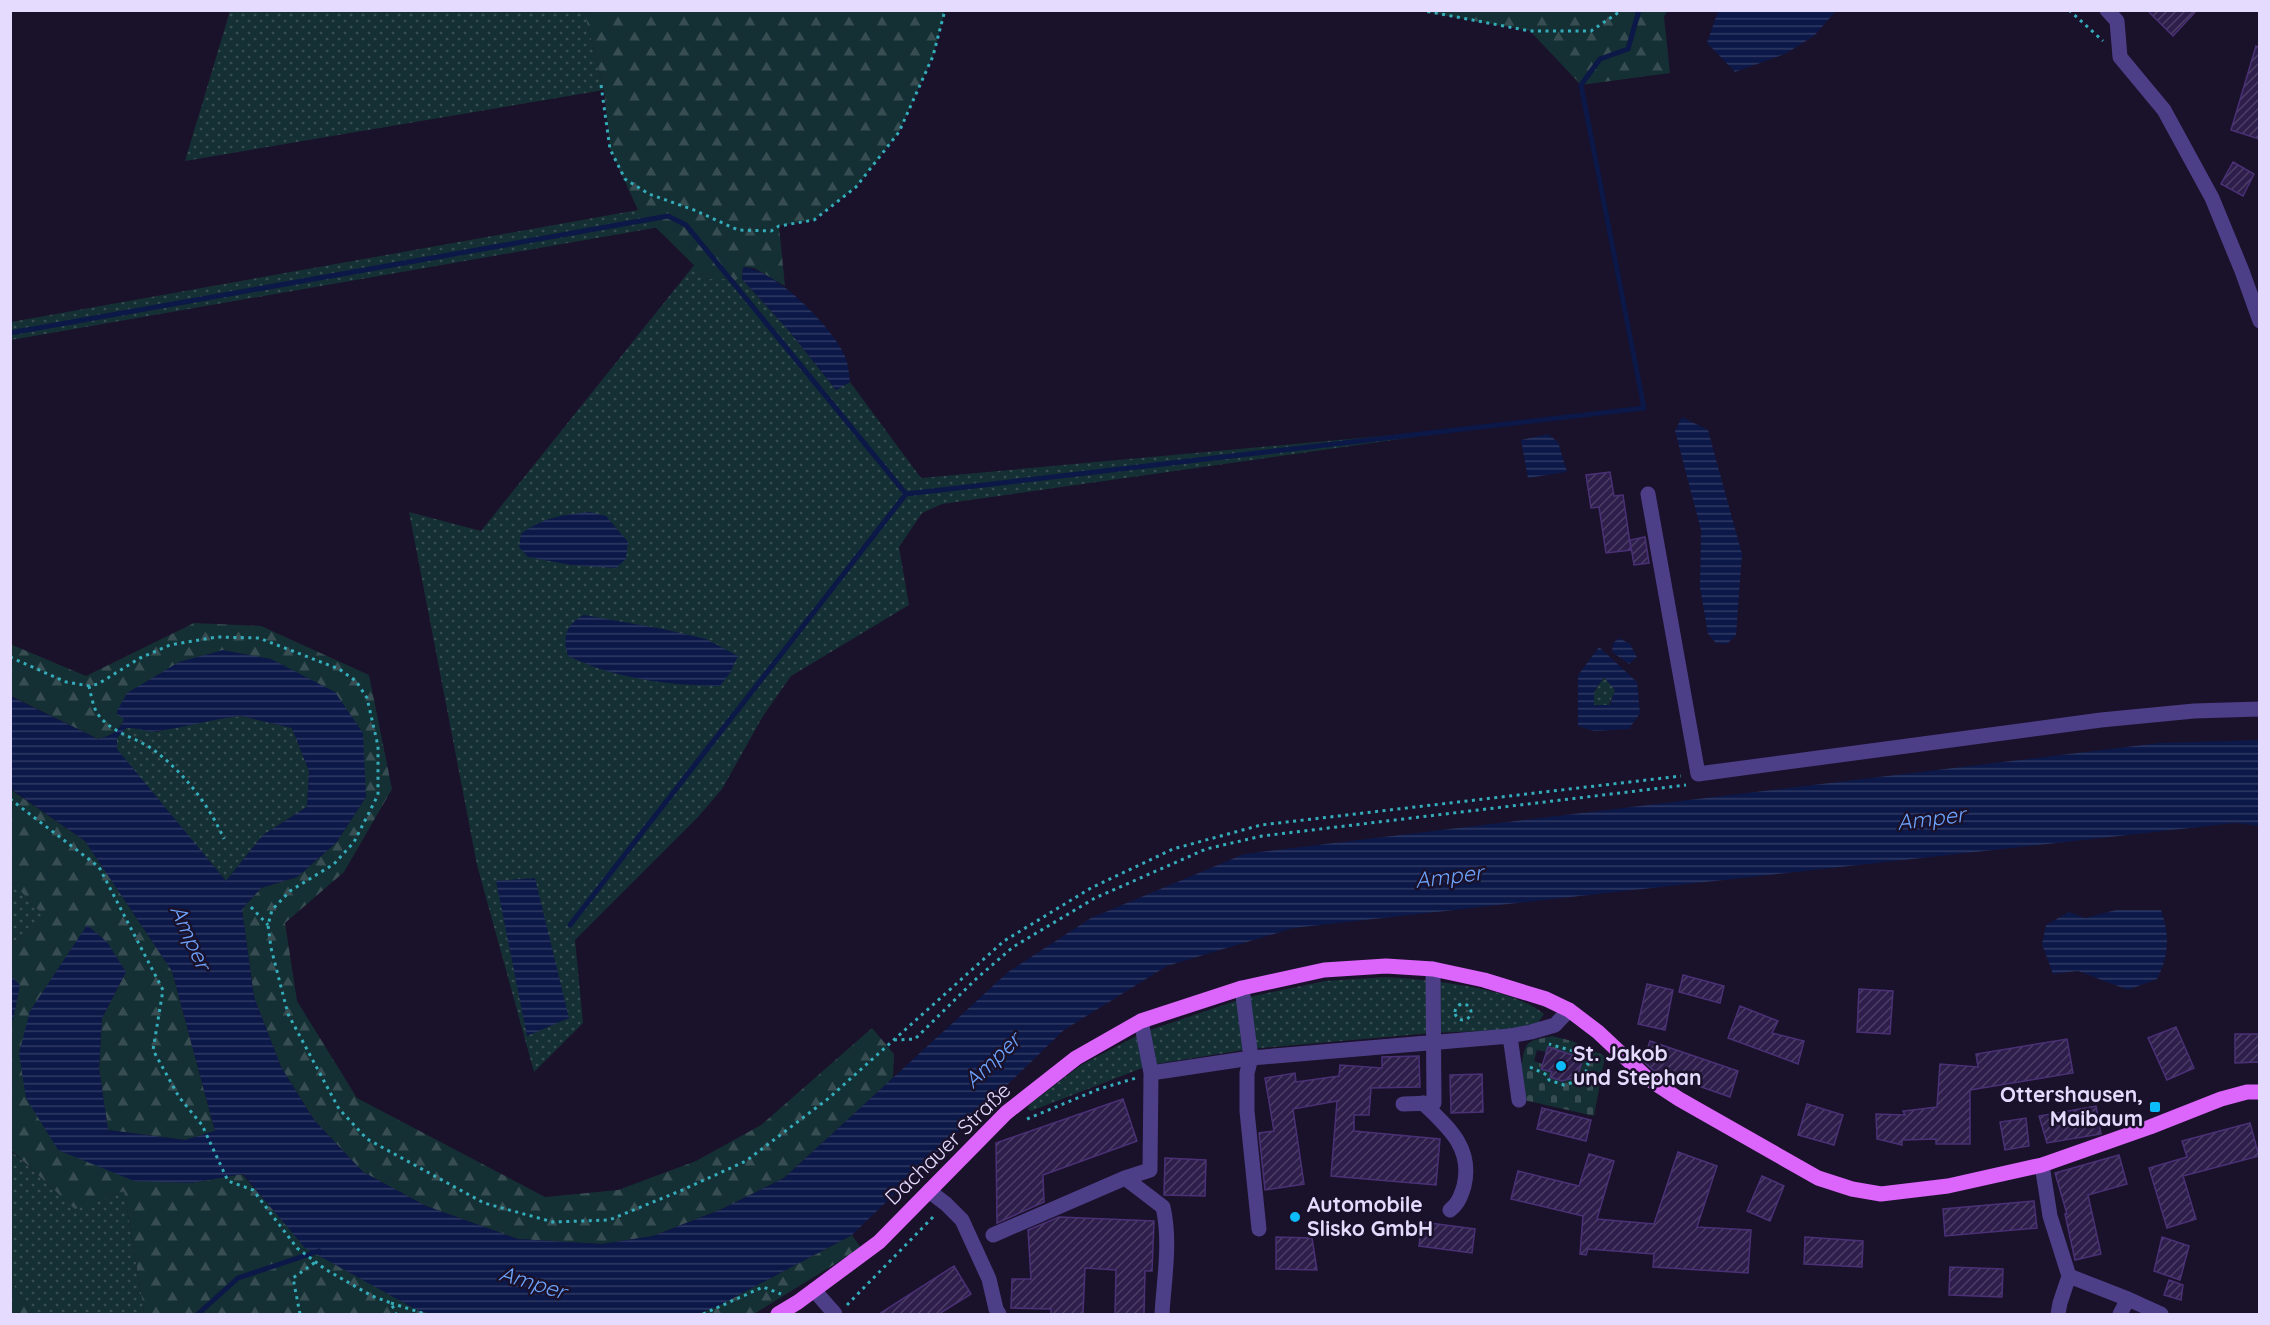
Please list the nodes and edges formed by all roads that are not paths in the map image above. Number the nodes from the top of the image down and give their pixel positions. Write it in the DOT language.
graph roads {
  1 [pos="2107,10"];
  2 [pos="2259,321"];
  3 [pos="1648,494"];
  4 [pos="2259,709"];
  5 [pos="1433,969"];
  6 [pos="1242,988"];
  7 [pos="1569,1010"];
  8 [pos="1141,1021"];
  9 [pos="1510,1036"];
  10 [pos="1432,1041"];
  11 [pos="1251,1058"];
  12 [pos="1151,1073"];
  13 [pos="2259,1092"];
  14 [pos="1519,1100"];
  15 [pos="1423,1103"];
  16 [pos="1403,1104"];
  17 [pos="2042,1164"];
  18 [pos="1125,1178"];
  19 [pos="929,1191"];
  20 [pos="1450,1210"];
  21 [pos="1259,1229"];
  22 [pos="993,1235"];
  23 [pos="2069,1276"];
  24 [pos="814,1290"];
  25 [pos="2128,1299"];
  26 [pos="840,1311"];
  27 [pos="778,1314"];
  28 [pos="999,1314"];
  29 [pos="1162,1314"];
  30 [pos="2058,1314"];
  31 [pos="2120,1314"];
  32 [pos="2160,1314"];
  1 -- 2 [label="street"];
  3 -- 4 [label="street"];
  5 -- 6 [label="main road, Dachauer Straße"];
  5 -- 7 [label="main road, Dachauer Straße"];
  5 -- 10 [label="street"];
  6 -- 8 [label="main road, Dachauer Straße"];
  6 -- 11 [label="street"];
  7 -- 9 [label="street"];
  7 -- 17 [label="main road, Dachauer Straße"];
  8 -- 12 [label="street"];
  8 -- 19 [label="main road, Dachauer Straße"];
  9 -- 10 [label="street"];
  9 -- 14 [label="street"];
  10 -- 11 [label="street"];
  10 -- 15 [label="street"];
  11 -- 12 [label="street"];
  11 -- 21 [label="street"];
  12 -- 18 [label="street"];
  13 -- 17 [label="main road, Dachauer Straße"];
  15 -- 16 [label="street"];
  15 -- 20 [label="street"];
  17 -- 23 [label="street"];
  18 -- 22 [label="street"];
  18 -- 29 [label="street"];
  19 -- 24 [label="main road, Dachauer Straße"];
  19 -- 28 [label="street"];
  23 -- 25 [label="street"];
  23 -- 30 [label="street"];
  24 -- 26 [label="street"];
  24 -- 27 [label="main road, Dachauer Straße"];
  25 -- 31 [label="street"];
  25 -- 32 [label="street"];
}
